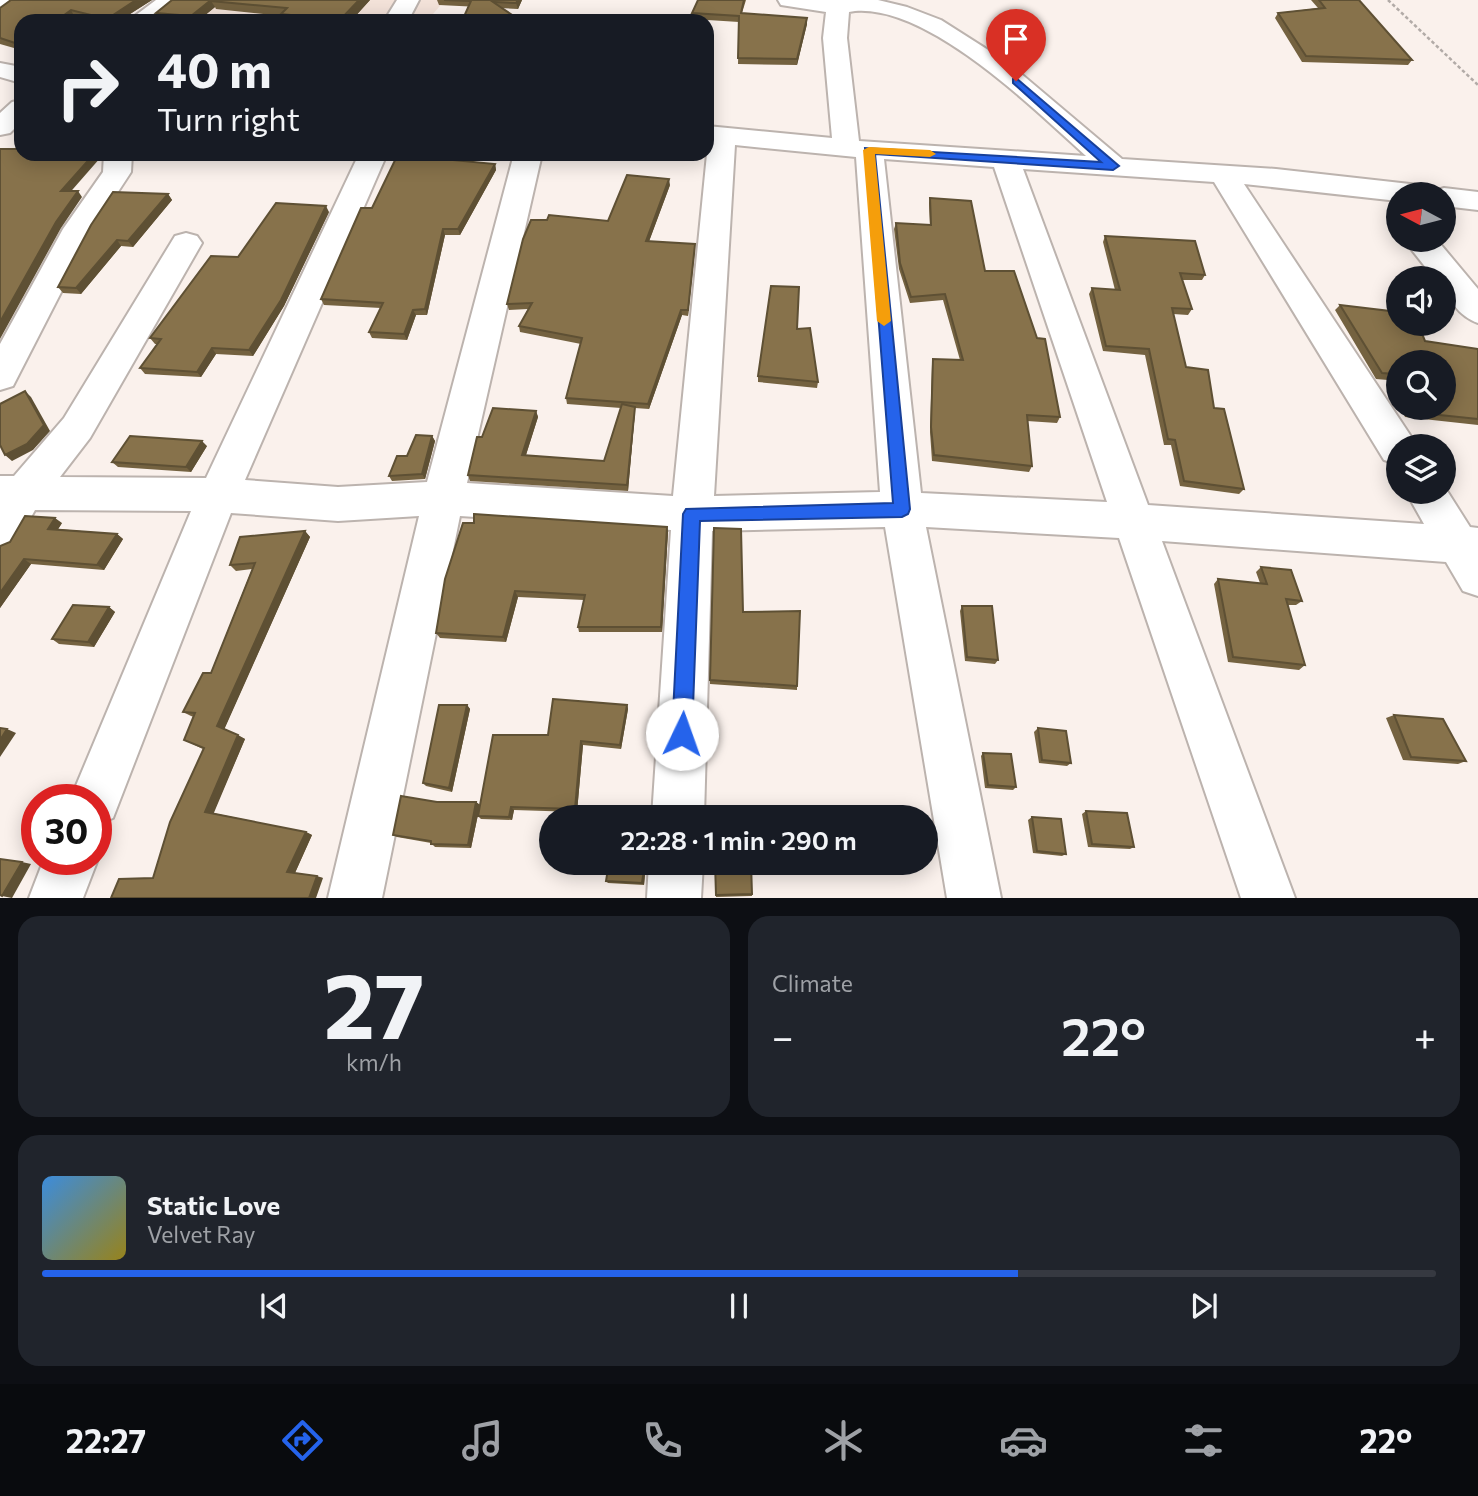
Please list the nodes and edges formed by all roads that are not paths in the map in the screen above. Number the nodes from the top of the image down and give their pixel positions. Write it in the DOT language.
graph roads {
  1 [pos="171,0"];
  2 [pos="789,0"];
  3 [pos="837,4"];
  4 [pos="150,14"];
  5 [pos="14,114"];
  6 [pos="0,127"];
  7 [pos="715,135"];
  8 [pos="857,148"];
  9 [pos="1005,158"];
  10 [pos="118,161"];
  11 [pos="370,161"];
  12 [pos="526,161"];
  13 [pos="713,161"];
  14 [pos="1113,166"];
  15 [pos="1223,174"];
  16 [pos="1380,189"];
  17 [pos="1386,190"];
  18 [pos="1386,197"];
  19 [pos="1456,198"];
  20 [pos="1478,201"];
  21 [pos="186,243"];
  22 [pos="1430,252"];
  23 [pos="1478,311"];
  24 [pos="0,377"];
  25 [pos="1388,434"];
  26 [pos="12,493"];
  27 [pos="218,495"];
  28 [pos="443,498"];
  29 [pos="1435,504"];
  30 [pos="902,509"];
  31 [pos="692,514"];
  32 [pos="1133,521"];
  33 [pos="0,533"];
  34 [pos="1472,556"];
  35 [pos="101,784"];
  36 [pos="679,805"];
  37 [pos="65,875"];
  38 [pos="675,875"];
  39 [pos="56,898"];
  40 [pos="355,898"];
  41 [pos="674,898"];
  42 [pos="974,898"];
  43 [pos="1268,898"];
  1 -- 4 [label="street"];
  2 -- 3 [label="street"];
  3 -- 8 [label="street"];
  3 -- 14 [label="street"];
  5 -- 6 [label="street"];
  7 -- 8 [label="street"];
  8 -- 9 [label="street"];
  8 -- 30 [label="street"];
  9 -- 14 [label="street"];
  9 -- 32 [label="street"];
  10 -- 24 [label="street"];
  11 -- 27 [label="street"];
  12 -- 28 [label="street"];
  13 -- 31 [label="street"];
  14 -- 15 [label="street"];
  15 -- 16 [label="street"];
  15 -- 25 [label="street"];
  16 -- 17 [label="street"];
  16 -- 18 [label="street"];
  19 -- 20 [label="street"];
  21 -- 26 [label="street"];
  22 -- 23 [label="street"];
  26 -- 27 [label="street"];
  26 -- 33 [label="street"];
  27 -- 28 [label="street"];
  27 -- 35 [label="street"];
  28 -- 31 [label="street"];
  28 -- 40 [label="street"];
  29 -- 34 [label="street"];
  30 -- 31 [label="street"];
  30 -- 32 [label="street"];
  30 -- 42 [label="street"];
  31 -- 36 [label="street"];
  32 -- 34 [label="street"];
  32 -- 43 [label="street"];
  37 -- 39 [label="street"];
  38 -- 41 [label="street"];
}
